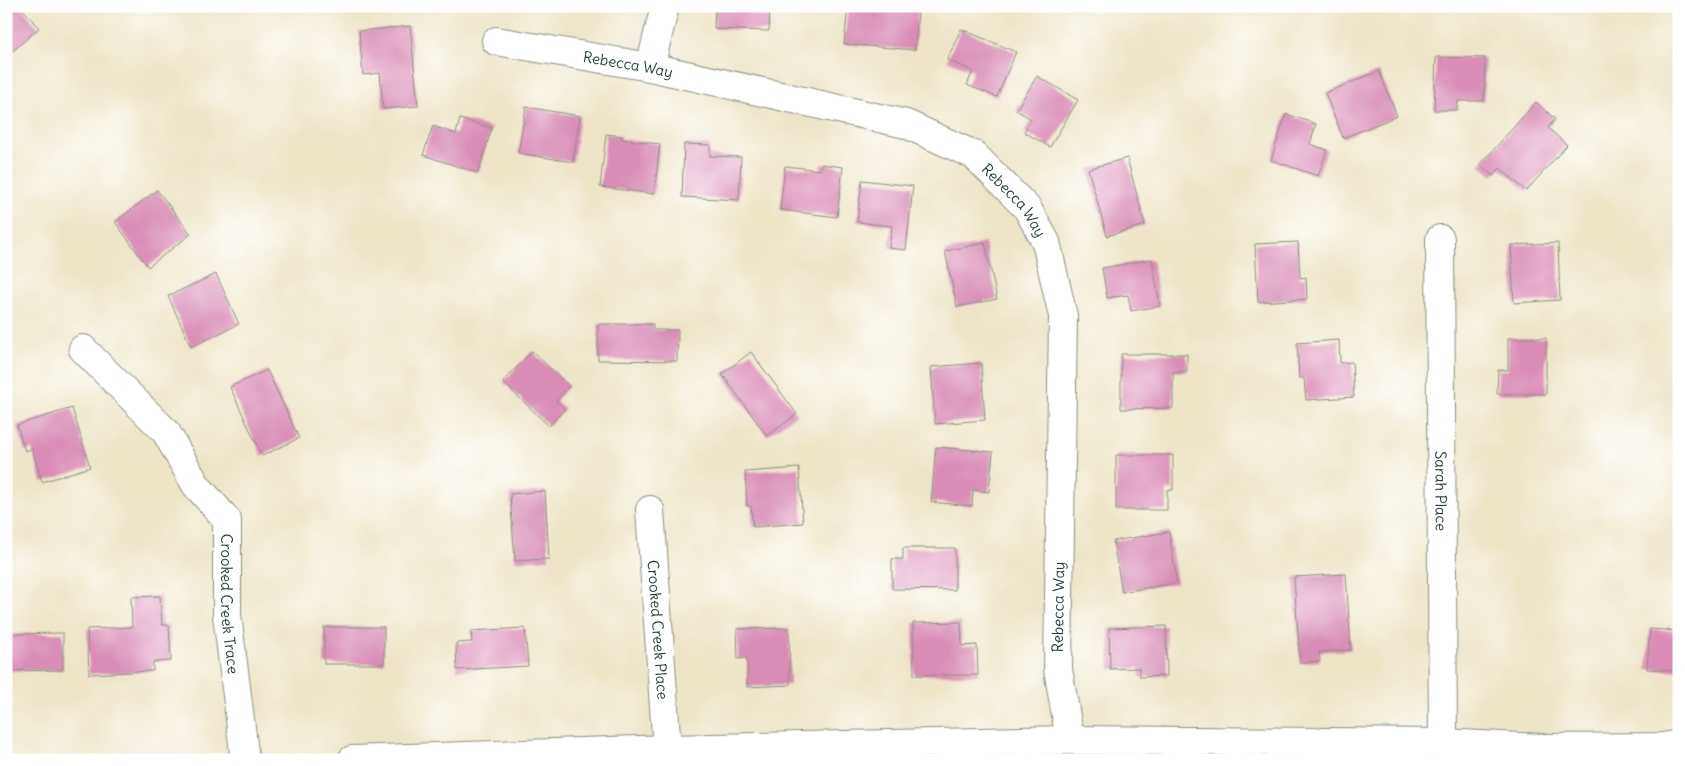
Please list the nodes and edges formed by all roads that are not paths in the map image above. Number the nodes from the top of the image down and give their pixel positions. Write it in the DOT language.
graph roads {
  1 [pos="665,6"];
  2 [pos="496,41"];
  3 [pos="650,67"];
  4 [pos="1440,239"];
  5 [pos="83,349"];
  6 [pos="650,510"];
  7 [pos="1070,740"];
  8 [pos="1443,743"];
  9 [pos="1679,744"];
  10 [pos="667,749"];
  11 [pos="245,760"];
  12 [pos="352,760"];
  1 -- 3 [label="street"];
  2 -- 3 [label="street, Rebecca Way"];
  3 -- 7 [label="street, Rebecca Way"];
  4 -- 8 [label="street, Sarah Place"];
  5 -- 11 [label="street, Crooked Creek Trace"];
  6 -- 10 [label="street, Crooked Creek Place"];
  7 -- 8 [label="street"];
  7 -- 10 [label="street"];
  8 -- 9 [label="street"];
  10 -- 12 [label="street"];
}
